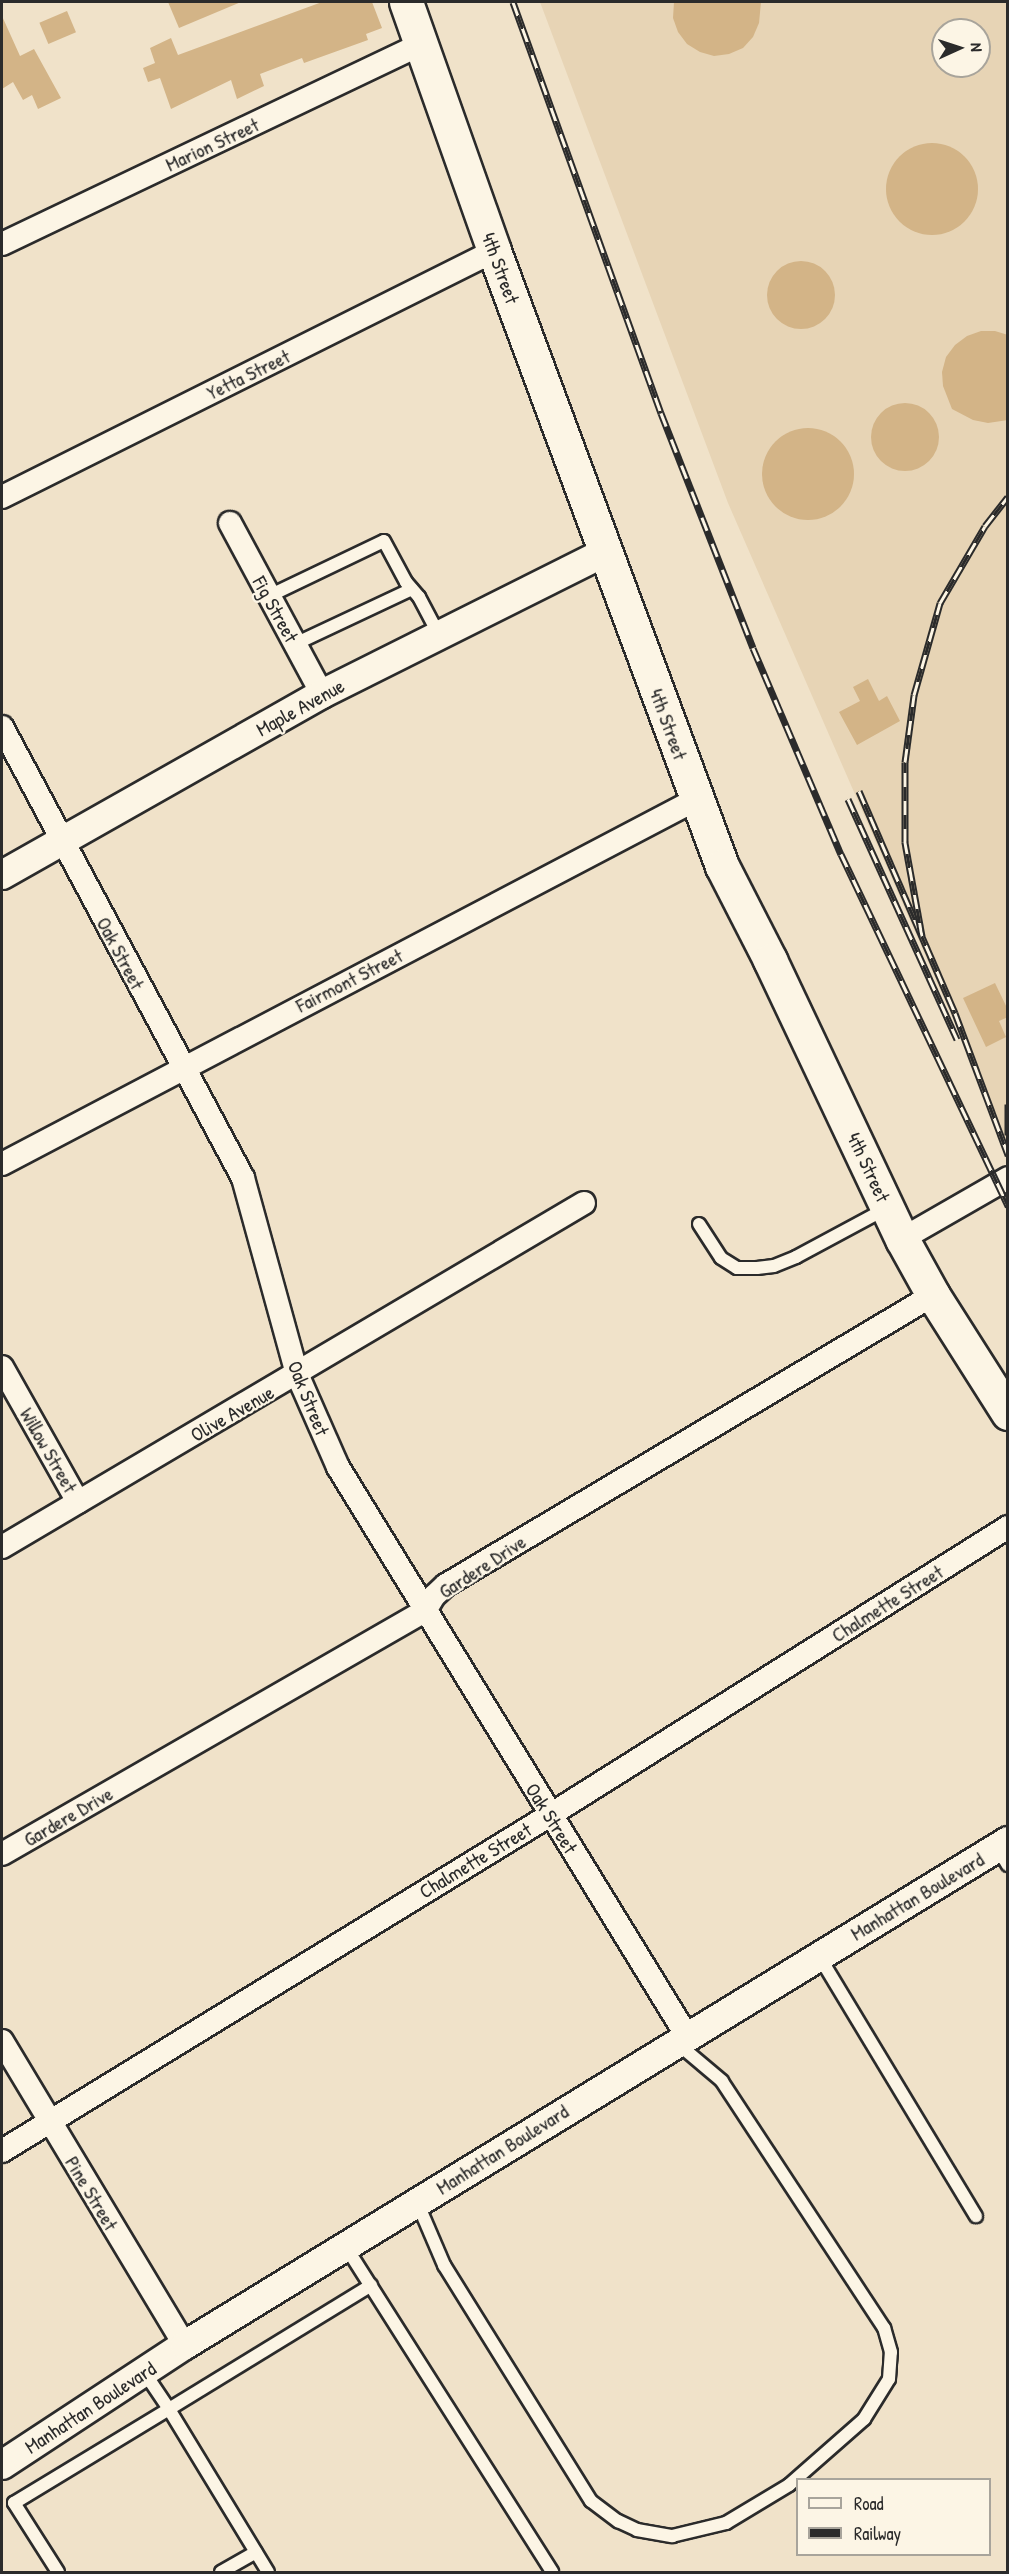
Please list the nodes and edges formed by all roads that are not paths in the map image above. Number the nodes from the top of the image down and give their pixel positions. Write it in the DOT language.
graph roads {
  1 [pos="406,2"];
  2 [pos="422,44"];
  3 [pos="2,244"];
  4 [pos="494,251"];
  5 [pos="2,497"];
  6 [pos="230,524"];
  7 [pos="605,552"];
  8 [pos="412,589"];
  9 [pos="269,596"];
  10 [pos="439,635"];
  11 [pos="295,644"];
  12 [pos="322,694"];
  13 [pos="2,727"];
  14 [pos="697,799"];
  15 [pos="62,841"];
  16 [pos="2,875"];
  17 [pos="182,1067"];
  18 [pos="2,1164"];
  19 [pos="1008,1178"];
  20 [pos="584,1203"];
  21 [pos="888,1208"];
  22 [pos="699,1224"];
  23 [pos="902,1239"];
  24 [pos="933,1295"];
  25 [pos="2,1367"];
  26 [pos="297,1374"];
  27 [pos="1008,1413"];
  28 [pos="78,1502"];
  29 [pos="1008,1527"];
  30 [pos="2,1547"];
  31 [pos="425,1611"];
  32 [pos="550,1815"];
  33 [pos="1004,1851"];
  34 [pos="2,1854"];
  35 [pos="819,1955"];
  36 [pos="682,2039"];
  37 [pos="2,2041"];
  38 [pos="49,2122"];
  39 [pos="2,2151"];
  40 [pos="417,2202"];
  41 [pos="975,2216"];
  42 [pos="345,2246"];
  43 [pos="371,2285"];
  44 [pos="185,2344"];
  45 [pos="144,2372"];
  46 [pos="169,2409"];
  47 [pos="2,2465"];
  48 [pos="797,2478"];
  49 [pos="796,2479"];
  50 [pos="256,2552"];
  51 [pos="58,2572"];
  52 [pos="221,2572"];
  53 [pos="268,2572"];
  54 [pos="552,2572"];
  1 -- 2 [label="main road, 4th Street"];
  2 -- 3 [label="street, Marion Street"];
  2 -- 4 [label="main road, 4th Street"];
  4 -- 5 [label="street, Yetta Street"];
  4 -- 7 [label="main road, 4th Street"];
  6 -- 9 [label="street, Fig Street"];
  7 -- 10 [label="street, Maple Avenue"];
  7 -- 14 [label="main road, 4th Street"];
  8 -- 9 [label="lane"];
  8 -- 10 [label="lane"];
  8 -- 11 [label="lane"];
  9 -- 11 [label="street, Fig Street"];
  10 -- 12 [label="street, Maple Avenue"];
  11 -- 12 [label="street, Fig Street"];
  12 -- 15 [label="street, Maple Avenue"];
  13 -- 15 [label="street, Oak Street"];
  14 -- 17 [label="street, Fairmont Street"];
  14 -- 21 [label="main road, 4th Street"];
  15 -- 16 [label="street, Maple Avenue"];
  15 -- 17 [label="street, Oak Street"];
  17 -- 18 [label="street, Fairmont Street"];
  17 -- 26 [label="street, Oak Street"];
  19 -- 23 [label="street"];
  20 -- 26 [label="street, Olive Avenue"];
  21 -- 22 [label="lane"];
  21 -- 23 [label="main road, 4th Street"];
  23 -- 24 [label="main road, 4th Street"];
  24 -- 27 [label="main road, 4th Street"];
  24 -- 31 [label="street, Gardere Drive"];
  25 -- 28 [label="street, Willow Street"];
  26 -- 28 [label="street, Olive Avenue"];
  26 -- 31 [label="street, Oak Street"];
  28 -- 30 [label="street, Olive Avenue"];
  29 -- 32 [label="street, Chalmette Street"];
  31 -- 32 [label="street, Oak Street"];
  31 -- 34 [label="street, Gardere Drive"];
  32 -- 36 [label="street, Oak Street"];
  32 -- 38 [label="street, Chalmette Street"];
  33 -- 35 [label="street, Manhattan Boulevard"];
  35 -- 36 [label="street, Manhattan Boulevard"];
  35 -- 41 [label="lane"];
  36 -- 40 [label="street, Manhattan Boulevard"];
  36 -- 48 [label="lane"];
  37 -- 38 [label="street, Pine Street"];
  38 -- 39 [label="street, Chalmette Street"];
  38 -- 44 [label="street, Pine Street"];
  40 -- 42 [label="street, Manhattan Boulevard"];
  40 -- 49 [label="lane"];
  42 -- 43 [label="lane"];
  42 -- 44 [label="street, Manhattan Boulevard"];
  43 -- 46 [label="lane"];
  43 -- 54 [label="lane"];
  44 -- 45 [label="street, Manhattan Boulevard"];
  45 -- 46 [label="lane"];
  45 -- 47 [label="street, Manhattan Boulevard"];
  46 -- 50 [label="lane"];
  46 -- 51 [label="lane"];
  50 -- 52 [label="lane"];
  50 -- 53 [label="lane"];
}
